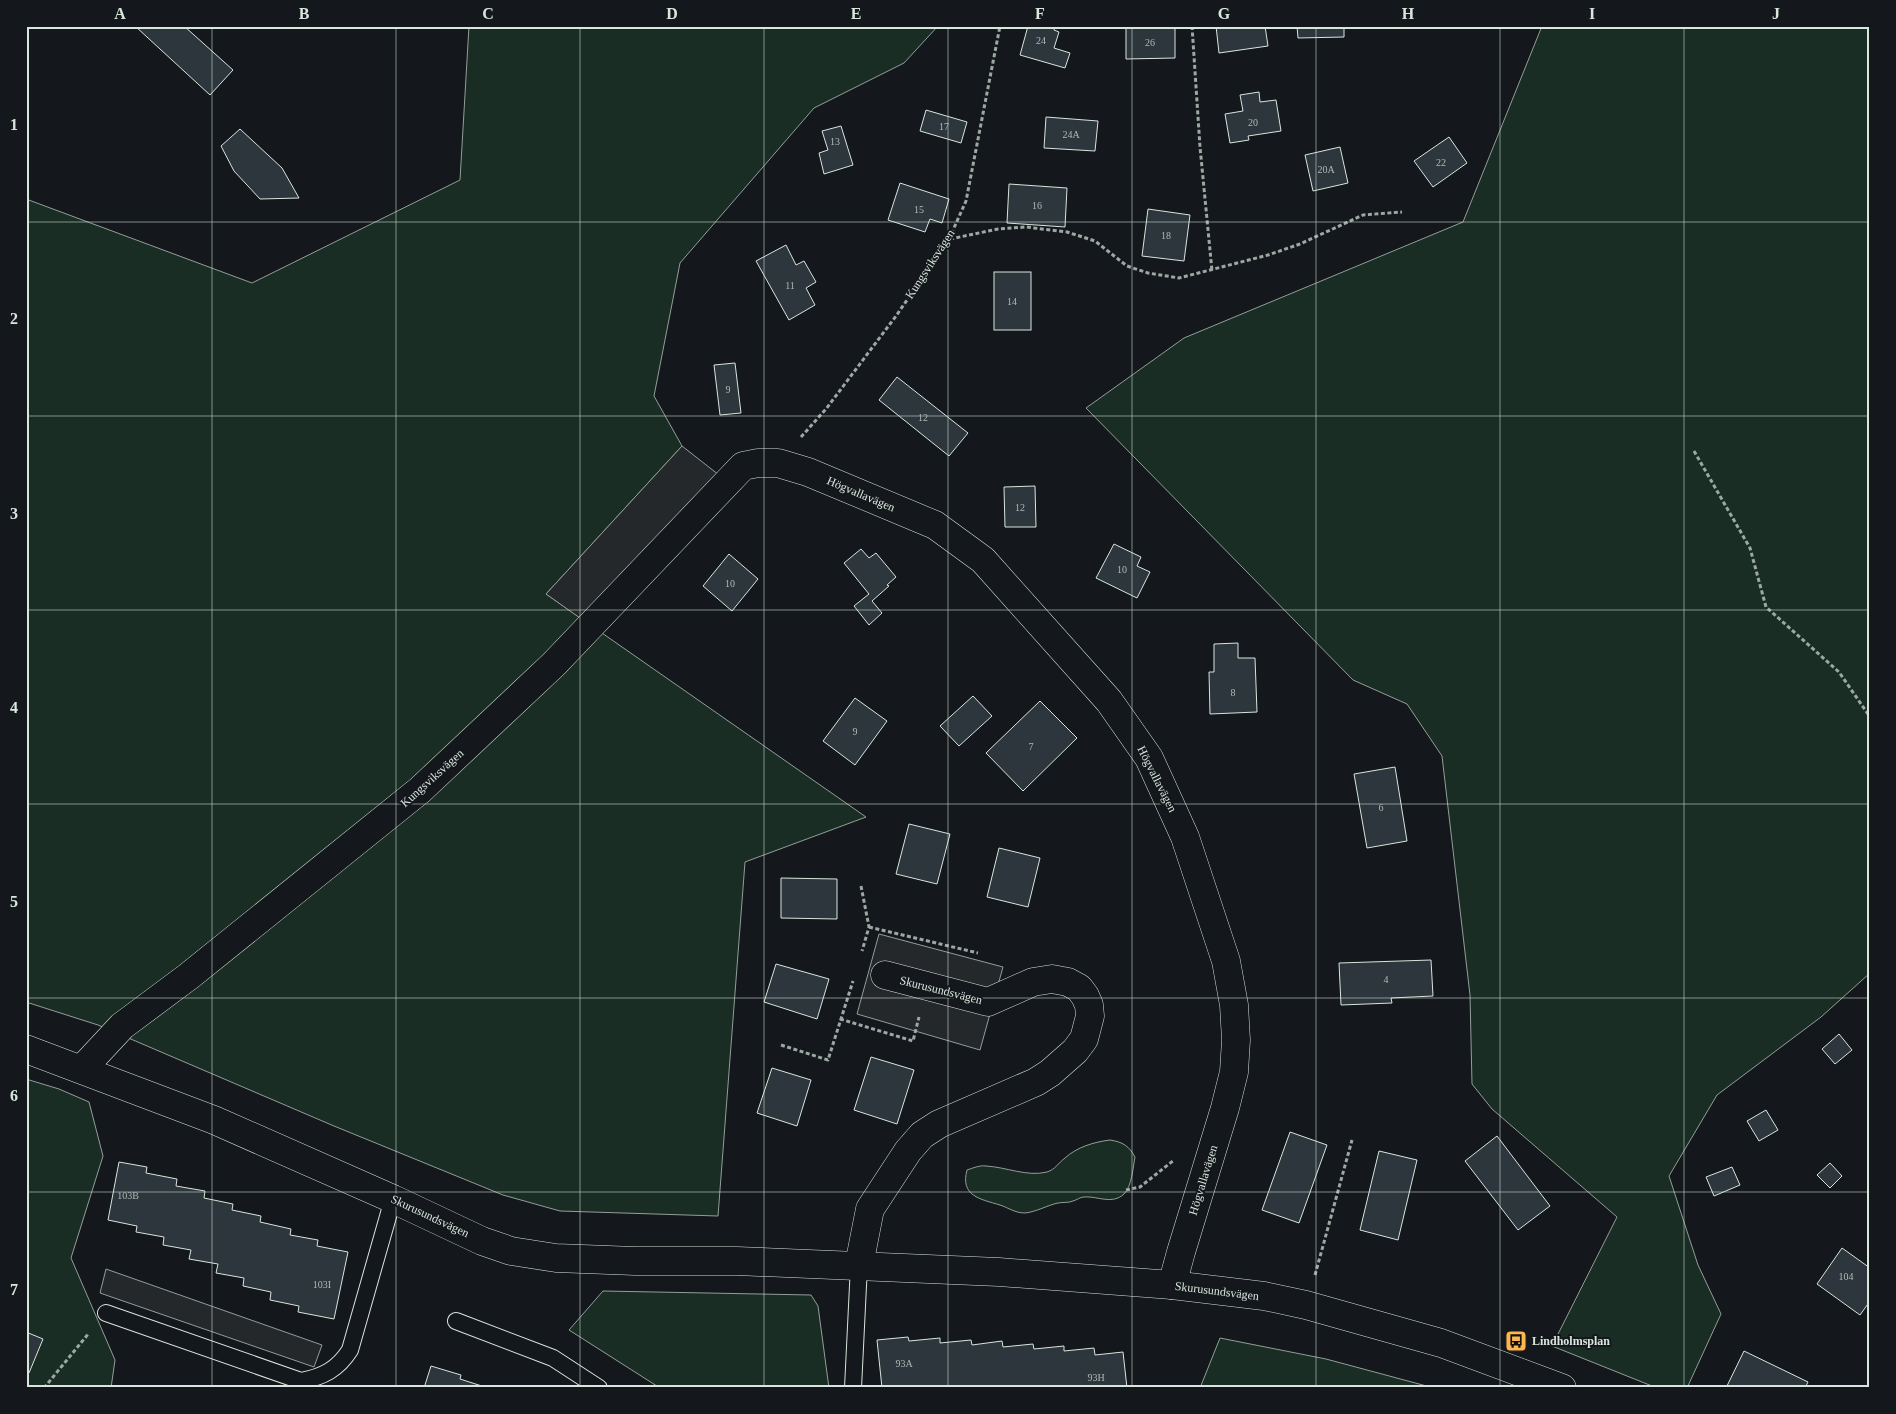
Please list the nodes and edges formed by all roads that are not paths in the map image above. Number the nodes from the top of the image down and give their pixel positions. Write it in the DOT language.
graph roads {
  1 [pos="768,463"];
  2 [pos="885,975"];
  3 [pos="26,1049"];
  4 [pos="82,1069"];
  5 [pos="393,1199"];
  6 [pos="858,1265"];
  7 [pos="1172,1285"];
  8 [pos="106,1313"];
  9 [pos="456,1321"];
  10 [pos="600,1388"];
  11 [pos="853,1388"];
  12 [pos="1562,1388"];
  1 -- 4 [label="street, Kungsviksvägen"];
  1 -- 7 [label="street, Högvallavägen"];
  2 -- 6 [label="street, Skurusundsvägen"];
  3 -- 4 [label="street, Skurusundsvägen"];
  4 -- 5 [label="street, Skurusundsvägen"];
  5 -- 6 [label="street, Skurusundsvägen"];
  5 -- 8 [label="lane"];
  6 -- 7 [label="street, Skurusundsvägen"];
  6 -- 11 [label="lane"];
  7 -- 12 [label="street, Skurusundsvägen"];
  9 -- 10 [label="lane"];
}
